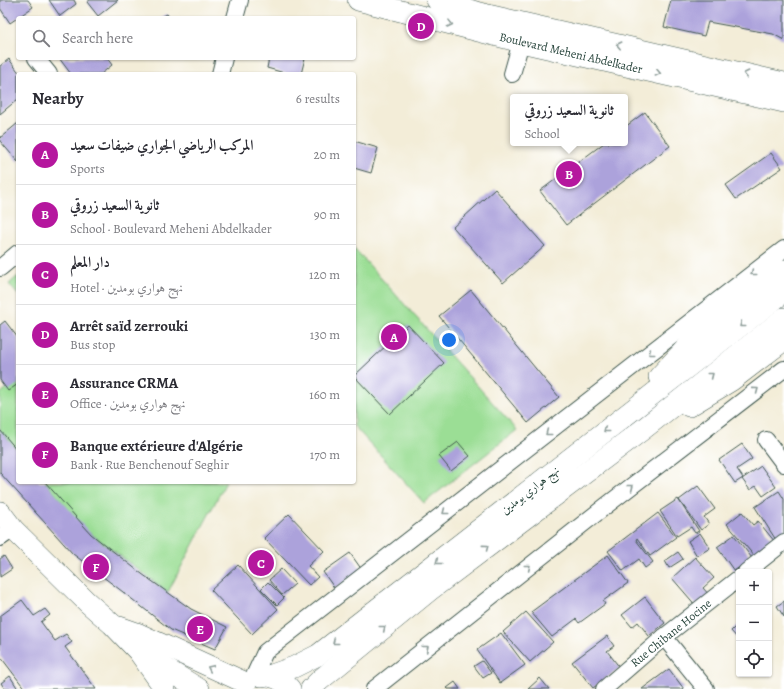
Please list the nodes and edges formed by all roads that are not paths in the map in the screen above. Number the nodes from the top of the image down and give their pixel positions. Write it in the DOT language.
graph roads {
  1 [pos="240,0"];
  2 [pos="361,0"];
  3 [pos="437,0"];
  4 [pos="479,12"];
  5 [pos="236,16"];
  6 [pos="521,42"];
  7 [pos="38,60"];
  8 [pos="224,60"];
  9 [pos="48,72"];
  10 [pos="220,72"];
  11 [pos="512,74"];
  12 [pos="784,83"];
  13 [pos="784,102"];
  14 [pos="784,249"];
  15 [pos="16,255"];
  16 [pos="0,268"];
  17 [pos="784,270"];
  18 [pos="784,292"];
  19 [pos="784,318"];
  20 [pos="784,340"];
  21 [pos="784,369"];
  22 [pos="629,413"];
  23 [pos="642,430"];
  24 [pos="766,440"];
  25 [pos="784,464"];
  26 [pos="0,512"];
  27 [pos="7,534"];
  28 [pos="784,542"];
  29 [pos="750,569"];
  30 [pos="736,580"];
  31 [pos="112,624"];
  32 [pos="664,637"];
  33 [pos="138,651"];
  34 [pos="252,682"];
  35 [pos="165,689"];
  36 [pos="199,689"];
  37 [pos="290,689"];
  38 [pos="311,689"];
  39 [pos="374,689"];
  40 [pos="604,689"];
  41 [pos="706,689"];
  1 -- 5 [label="street"];
  2 -- 6 [label="main road, Boulevard Meheni Abdelkader, one-way"];
  3 -- 4 [label="main road, Boulevard Meheni Abdelkader"];
  4 -- 6 [label="street"];
  12 -- 4 [label="main road, Boulevard Meheni Abdelkader, one-way"];
  6 -- 11 [label="street"];
  6 -- 13 [label="main road, Boulevard Meheni Abdelkader, one-way"];
  7 -- 9 [label="street"];
  8 -- 10 [label="street"];
  14 -- 34 [label="street, one-way"];
  15 -- 16 [label="street"];
  17 -- 22 [label="main road"];
  18 -- 22 [label="main road, نهج هواري بومدين, one-way"];
  23 -- 19 [label="main road, نهج هواري بومدين, one-way"];
  20 -- 23 [label="main road"];
  39 -- 21 [label="street, one-way"];
  22 -- 34 [label="main road, نهج هواري بومدين, one-way"];
  38 -- 23 [label="main road, نهج هواري بومدين, one-way"];
  24 -- 25 [label="street"];
  26 -- 27 [label="main road"];
  27 -- 31 [label="main road"];
  28 -- 29 [label="street"];
  30 -- 32 [label="street, Rue Chibane Hocine"];
  31 -- 33 [label="main road"];
  34 -- 31 [label="main road, one-way"];
  32 -- 40 [label="street, Rue Chibane Hocine"];
  32 -- 41 [label="street"];
  33 -- 35 [label="main road"];
  33 -- 36 [label="main road"];
  34 -- 37 [label="main road"];
}
